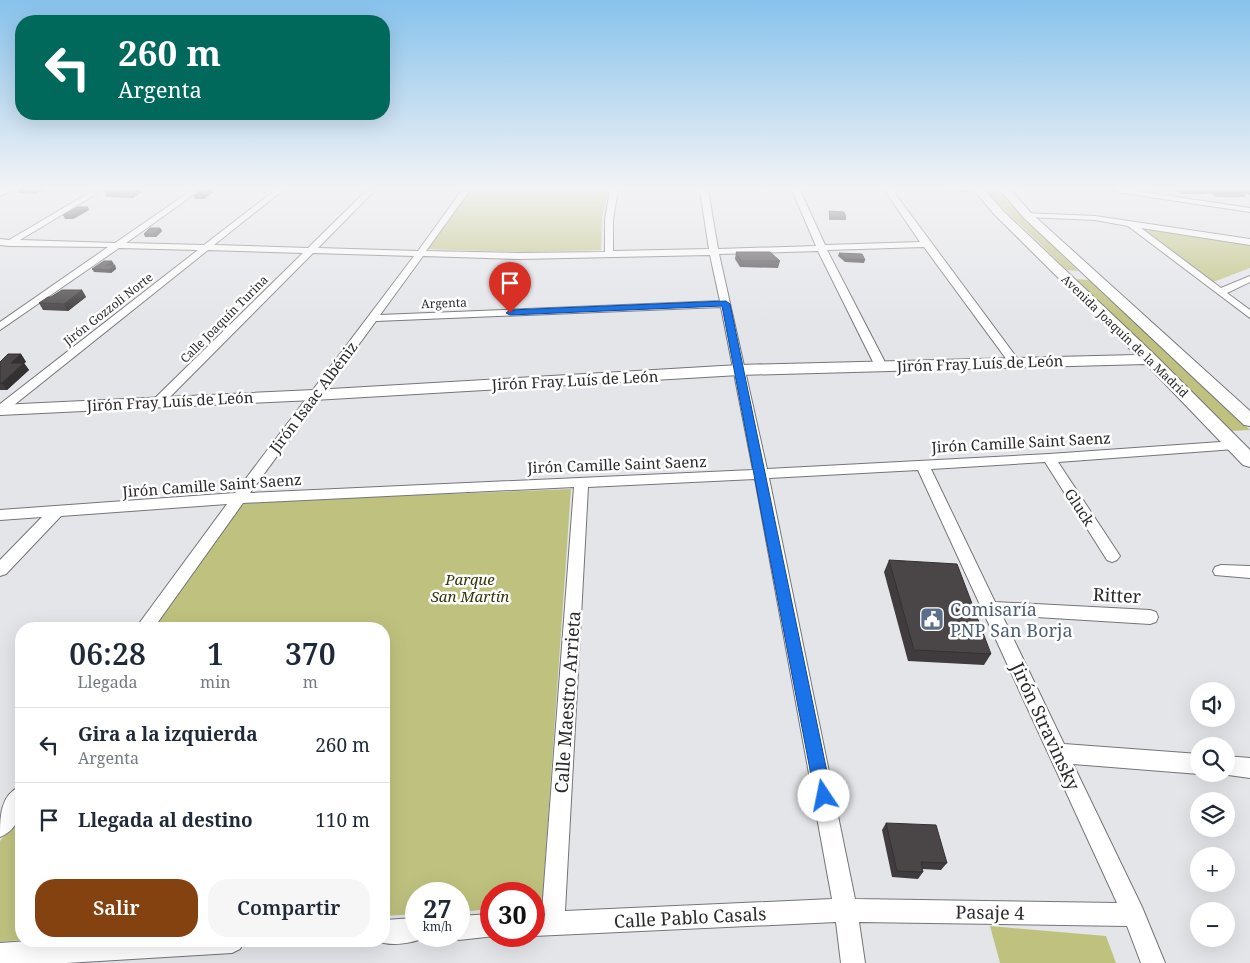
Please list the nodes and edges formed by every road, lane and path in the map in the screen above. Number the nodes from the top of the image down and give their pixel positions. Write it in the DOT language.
graph roads {
  1 [pos="22,235"];
  2 [pos="131,235"];
  3 [pos="222,235"];
  4 [pos="326,235"];
  5 [pos="434,235"];
  6 [pos="609,235"];
  7 [pos="711,235"];
  8 [pos="816,235"];
  9 [pos="920,235"];
  10 [pos="1022,235"];
  11 [pos="1049,235"];
  12 [pos="1145,235"];
  13 [pos="1207,235"];
  14 [pos="0,242"];
  15 [pos="10,242"];
  16 [pos="1250,242"];
  17 [pos="926,244"];
  18 [pos="116,245"];
  19 [pos="0,248"];
  20 [pos="206,248"];
  21 [pos="822,249"];
  22 [pos="310,251"];
  23 [pos="714,252"];
  24 [pos="419,255"];
  25 [pos="609,255"];
  26 [pos="1064,276"];
  27 [pos="1094,276"];
  28 [pos="1250,279"];
  29 [pos="1220,292"];
  30 [pos="726,304"];
  31 [pos="1250,315"];
  32 [pos="373,318"];
  33 [pos="0,327"];
  34 [pos="1150,359"];
  35 [pos="1014,362"];
  36 [pos="881,366"];
  37 [pos="739,370"];
  38 [pos="314,395"];
  39 [pos="159,401"];
  40 [pos="0,410"];
  41 [pos="1250,421"];
  42 [pos="1242,445"];
  43 [pos="1049,458"];
  44 [pos="1250,461"];
  45 [pos="922,464"];
  46 [pos="761,474"];
  47 [pos="581,481"];
  48 [pos="238,498"];
  49 [pos="56,512"];
  50 [pos="0,515"];
  51 [pos="1112,556"];
  52 [pos="0,570"];
  53 [pos="1221,571"];
  54 [pos="1250,572"];
  55 [pos="992,608"];
  56 [pos="1150,617"];
  57 [pos="148,622"];
  58 [pos="1058,753"];
  59 [pos="1190,763"];
  60 [pos="1235,767"];
  61 [pos="1249,769"];
  62 [pos="15,805"];
  63 [pos="0,826"];
  64 [pos="545,900"];
  65 [pos="846,910"];
  66 [pos="1134,915"];
  67 [pos="545,923"];
  68 [pos="405,931"];
  69 [pos="390,932"];
  70 [pos="133,947"];
  71 [pos="0,955"];
  72 [pos="853,963"];
  73 [pos="1153,963"];
  1 -- 15 [label="street"];
  2 -- 18 [label="street"];
  3 -- 20 [label="street, Jirón Gozzoli Norte"];
  4 -- 22 [label="street, Calle Joaquín Turina"];
  5 -- 24 [label="street, Jirón Isaac Albéniz"];
  6 -- 25 [label="street"];
  7 -- 23 [label="street"];
  8 -- 21 [label="street"];
  9 -- 17 [label="street"];
  10 -- 26 [label="street, Avenida Joaquín de la Madrid"];
  11 -- 27 [label="street, Avenida Joaquín de la Madrid"];
  12 -- 29 [label="street"];
  13 -- 16 [label="street"];
  14 -- 15 [label="street"];
  15 -- 18 [label="street"];
  15 -- 19 [label="street"];
  17 -- 21 [label="street"];
  17 -- 35 [label="street"];
  18 -- 20 [label="street"];
  18 -- 33 [label="street"];
  20 -- 22 [label="street"];
  20 -- 40 [label="street, Jirón Gozzoli Norte"];
  21 -- 23 [label="street"];
  21 -- 36 [label="street"];
  22 -- 24 [label="street"];
  22 -- 39 [label="street, Calle Joaquín Turina"];
  23 -- 25 [label="street"];
  23 -- 30 [label="street"];
  24 -- 25 [label="street"];
  24 -- 32 [label="street, Jirón Isaac Albéniz"];
  26 -- 27 [label="street"];
  26 -- 34 [label="street, Avenida Joaquín de la Madrid"];
  27 -- 41 [label="street, Avenida Joaquín de la Madrid"];
  28 -- 29 [label="street"];
  29 -- 31 [label="street"];
  30 -- 32 [label="street, Argenta"];
  30 -- 37 [label="street"];
  32 -- 38 [label="street, Jirón Isaac Albéniz"];
  34 -- 35 [label="street, Jirón Fray Luís de León"];
  34 -- 42 [label="street, Avenida Joaquín de la Madrid"];
  35 -- 36 [label="street, Jirón Fray Luís de León"];
  36 -- 37 [label="street, Jirón Fray Luís de León"];
  37 -- 38 [label="street, Jirón Fray Luís de León"];
  37 -- 46 [label="street"];
  38 -- 39 [label="street, Jirón Fray Luís de León"];
  38 -- 48 [label="street, Jirón Isaac Albéniz"];
  39 -- 40 [label="street, Jirón Fray Luís de León"];
  42 -- 43 [label="street, Jirón Camille Saint Saenz"];
  42 -- 44 [label="street, Avenida Joaquín de la Madrid"];
  43 -- 45 [label="street, Jirón Camille Saint Saenz"];
  43 -- 51 [label="street, Gluck"];
  45 -- 46 [label="street, Jirón Camille Saint Saenz"];
  45 -- 55 [label="street, Jirón Stravinsky"];
  46 -- 47 [label="street, Jirón Camille Saint Saenz"];
  46 -- 65 [label="street"];
  47 -- 48 [label="street, Jirón Camille Saint Saenz"];
  47 -- 64 [label="street, Calle Maestro Arrieta"];
  48 -- 49 [label="street, Jirón Camille Saint Saenz"];
  48 -- 57 [label="street, Jirón Isaac Albéniz"];
  49 -- 50 [label="street, Jirón Camille Saint Saenz"];
  49 -- 52 [label="street"];
  53 -- 54 [label="street"];
  55 -- 56 [label="street, Ritter"];
  55 -- 58 [label="street, Jirón Stravinsky"];
  58 -- 59 [label="street"];
  58 -- 66 [label="street, Jirón Stravinsky"];
  60 -- 61 [label="street"];
  62 -- 63 [label="street"];
  65 -- 66 [label="street, Pasaje 4"];
  65 -- 67 [label="street, Calle Pablo Casals"];
  65 -- 72 [label="street"];
  66 -- 73 [label="street, Jirón Stravinsky"];
  68 -- 69 [label="street"];
  70 -- 71 [label="street"];
}
